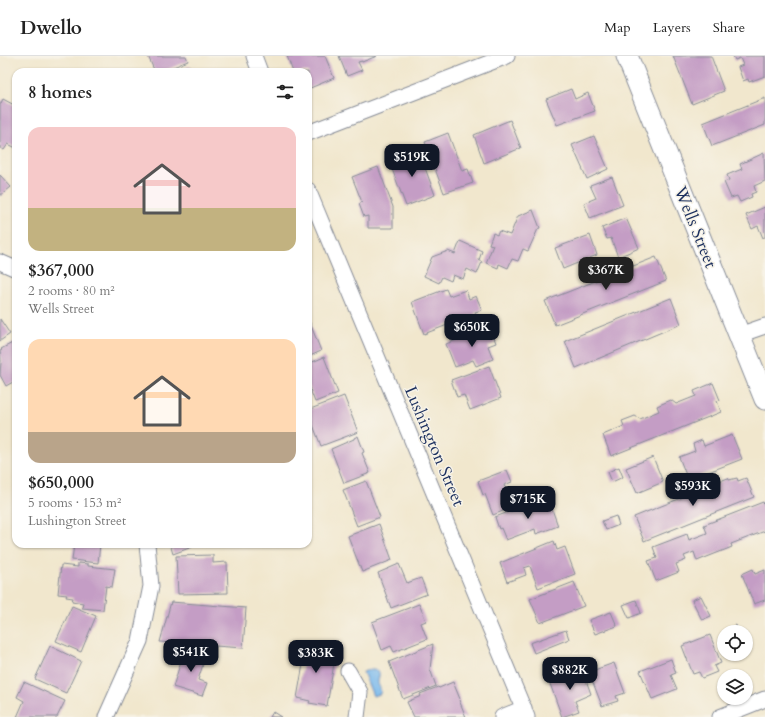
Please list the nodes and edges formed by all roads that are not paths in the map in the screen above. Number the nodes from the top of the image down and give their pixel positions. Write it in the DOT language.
graph roads {
  1 [pos="254,56"];
  2 [pos="507,56"];
  3 [pos="627,56"];
  4 [pos="258,68"];
  5 [pos="312,131"];
  6 [pos="312,200"];
  7 [pos="0,262"];
  8 [pos="12,267"];
  9 [pos="765,326"];
  10 [pos="739,335"];
  11 [pos="765,399"];
  12 [pos="147,548"];
  13 [pos="348,671"];
  14 [pos="765,699"];
  15 [pos="526,712"];
  16 [pos="106,717"];
  17 [pos="357,717"];
  18 [pos="502,717"];
  19 [pos="720,717"];
  1 -- 4 [label="street"];
  2 -- 5 [label="street"];
  3 -- 10 [label="street, Wells Street"];
  6 -- 15 [label="street, Lushington Street"];
  7 -- 8 [label="street"];
  9 -- 10 [label="street"];
  10 -- 11 [label="street, Wells Street"];
  12 -- 16 [label="street"];
  13 -- 17 [label="street"];
  14 -- 19 [label="street"];
  15 -- 18 [label="street"];
}
